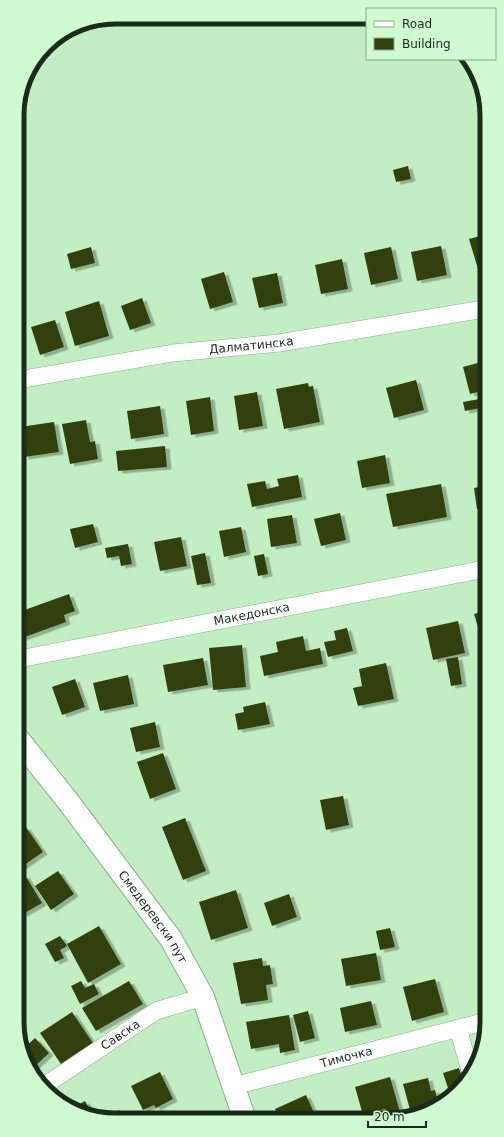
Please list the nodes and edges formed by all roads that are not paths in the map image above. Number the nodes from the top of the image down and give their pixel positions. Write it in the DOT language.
graph roads {
  1 [pos="480,310"];
  2 [pos="24,379"];
  3 [pos="480,570"];
  4 [pos="24,658"];
  5 [pos="24,746"];
  6 [pos="203,997"];
  7 [pos="480,1023"];
  8 [pos="458,1028"];
  9 [pos="469,1066"];
  10 [pos="48,1083"];
  11 [pos="234,1086"];
  12 [pos="243,1113"];
  1 -- 2 [label="street, Далматинска"];
  3 -- 4 [label="street, Македонска"];
  5 -- 6 [label="street, Смедеревски пут"];
  6 -- 10 [label="street, Савска"];
  6 -- 11 [label="street, Смедеревски пут"];
  7 -- 8 [label="street, Тимочка"];
  8 -- 9 [label="street"];
  8 -- 11 [label="street, Тимочка"];
  11 -- 12 [label="street, Смедеревски пут"];
}
